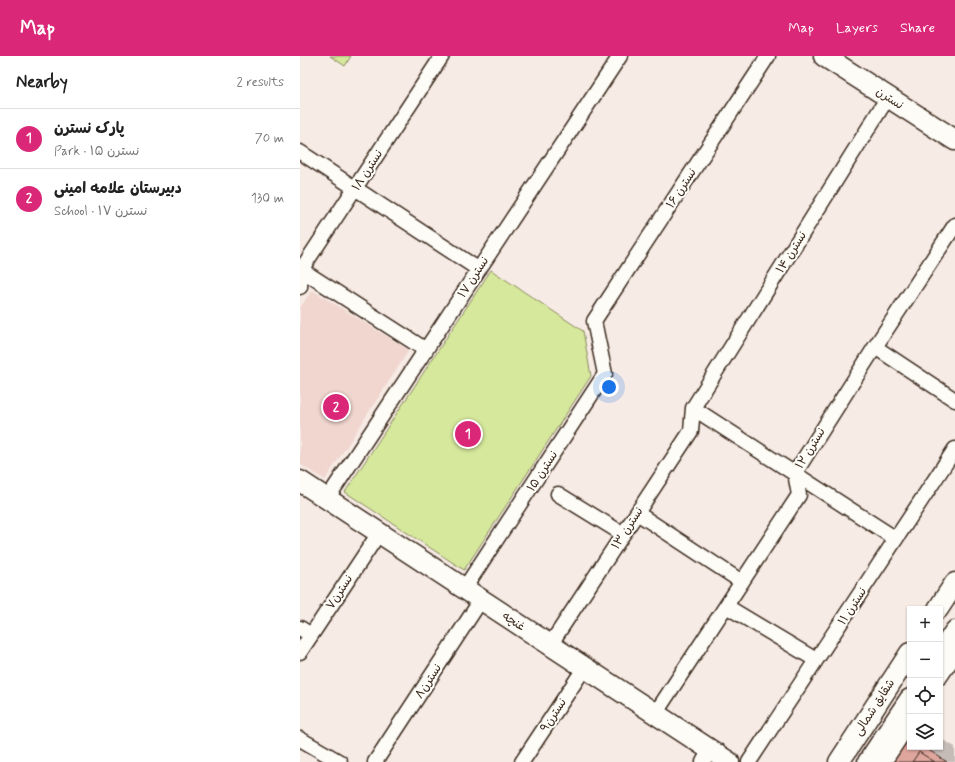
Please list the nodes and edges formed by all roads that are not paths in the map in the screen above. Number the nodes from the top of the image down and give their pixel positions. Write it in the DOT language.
graph roads {
  1 [pos="442,56"];
  2 [pos="620,56"];
  3 [pos="768,56"];
  4 [pos="824,56"];
  5 [pos="888,97"];
  6 [pos="955,140"];
  7 [pos="300,152"];
  8 [pos="355,188"];
  9 [pos="955,225"];
  10 [pos="301,269"];
  11 [pos="478,269"];
  12 [pos="300,287"];
  13 [pos="594,321"];
  14 [pos="875,347"];
  15 [pos="426,350"];
  16 [pos="955,400"];
  17 [pos="693,408"];
  18 [pos="955,449"];
  19 [pos="795,473"];
  20 [pos="300,481"];
  21 [pos="558,494"];
  22 [pos="327,499"];
  23 [pos="637,513"];
  24 [pos="379,532"];
  25 [pos="623,534"];
  26 [pos="896,538"];
  27 [pos="742,582"];
  28 [pos="955,583"];
  29 [pos="464,588"];
  30 [pos="481,600"];
  31 [pos="726,606"];
  32 [pos="940,606"];
  33 [pos="955,631"];
  34 [pos="306,632"];
  35 [pos="550,645"];
  36 [pos="943,649"];
  37 [pos="300,652"];
  38 [pos="955,655"];
  39 [pos="907,657"];
  40 [pos="816,660"];
  41 [pos="585,668"];
  42 [pos="943,673"];
  43 [pos="907,704"];
  44 [pos="655,714"];
  45 [pos="907,728"];
  46 [pos="300,739"];
  47 [pos="707,756"];
  48 [pos="340,762"];
  49 [pos="375,762"];
  50 [pos="522,762"];
  51 [pos="729,762"];
  52 [pos="749,762"];
  53 [pos="839,762"];
  54 [pos="868,762"];
  55 [pos="884,762"];
  1 -- 8 [label="street, نسترن ۱۸"];
  2 -- 11 [label="street, نسترن ۱۷"];
  3 -- 13 [label="street, نسترن ۱۶"];
  4 -- 5 [label="street, نسترن"];
  5 -- 6 [label="street, نسترن"];
  5 -- 17 [label="street, نسترن ۱۴"];
  7 -- 8 [label="street"];
  8 -- 10 [label="street, نسترن ۱۸"];
  8 -- 11 [label="street"];
  9 -- 14 [label="street, نسترن ۱۲"];
  10 -- 12 [label="street, نسترن ۱۸"];
  10 -- 15 [label="street"];
  11 -- 15 [label="street, نسترن ۱۷"];
  13 -- 29 [label="street, نسترن ۱۵"];
  14 -- 16 [label="street"];
  14 -- 19 [label="street, نسترن ۱۲"];
  15 -- 22 [label="street, نسترن ۱۷"];
  17 -- 19 [label="street"];
  17 -- 23 [label="street, نسترن ۱۳"];
  18 -- 26 [label="street, نسترن ۱۱"];
  19 -- 26 [label="street"];
  19 -- 27 [label="street, نسترن ۱۲"];
  20 -- 22 [label="street, غنچه"];
  21 -- 25 [label="street"];
  22 -- 24 [label="street, غنچه"];
  23 -- 25 [label="street, نسترن ۱۳"];
  23 -- 27 [label="street"];
  24 -- 29 [label="street, غنچه"];
  24 -- 34 [label="street, نسترن۷"];
  25 -- 35 [label="street, نسترن ۱۳"];
  26 -- 40 [label="street, نسترن ۱۱"];
  27 -- 31 [label="street, نسترن ۱۲"];
  28 -- 32 [label="street"];
  29 -- 30 [label="street, غنچه"];
  30 -- 35 [label="street, غنچه"];
  30 -- 49 [label="street, نسترن۸"];
  31 -- 40 [label="street"];
  31 -- 44 [label="street, نسترن ۱۲"];
  33 -- 36 [label="street"];
  34 -- 37 [label="street, نسترن۷"];
  35 -- 41 [label="street, غنچه"];
  38 -- 42 [label="street"];
  39 -- 53 [label="street, شقایق شمالی"];
  40 -- 52 [label="street, نسترن ۱۱"];
  41 -- 44 [label="street, غنچه"];
  41 -- 50 [label="street, نسترن۹"];
  43 -- 54 [label="street"];
  44 -- 47 [label="street, غنچه"];
  45 -- 55 [label="street"];
  46 -- 48 [label="street"];
  47 -- 51 [label="street, غنچه"];
}
